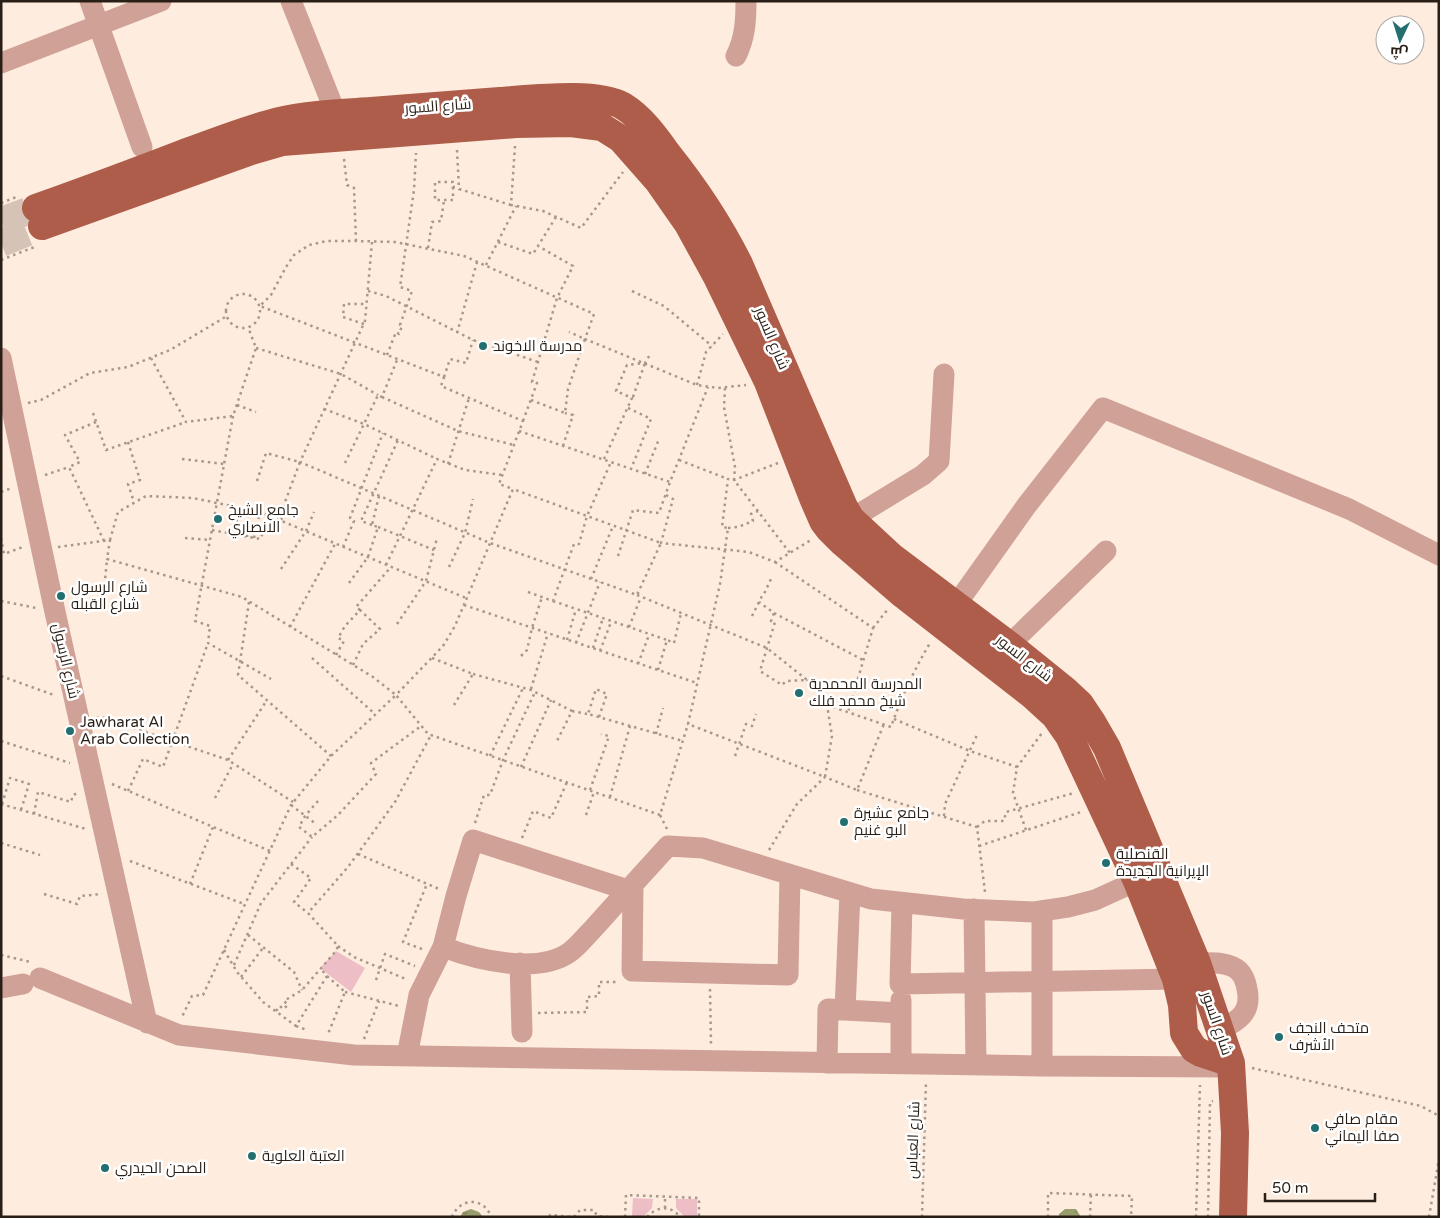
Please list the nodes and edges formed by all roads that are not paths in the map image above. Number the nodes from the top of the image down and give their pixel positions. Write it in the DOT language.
graph roads {
  1 [pos="90,1"];
  2 [pos="161,1"];
  3 [pos="291,1"];
  4 [pos="746,1"];
  5 [pos="98,26"];
  6 [pos="736,56"];
  7 [pos="1,63"];
  8 [pos="339,125"];
  9 [pos="142,147"];
  10 [pos="39,217"];
  11 [pos="1,358"];
  12 [pos="944,374"];
  13 [pos="840,524"];
  14 [pos="1106,552"];
  15 [pos="1439,555"];
  16 [pos="949,615"];
  17 [pos="1009,645"];
  18 [pos="790,875"];
  19 [pos="1148,876"];
  20 [pos="630,887"];
  21 [pos="850,893"];
  22 [pos="902,903"];
  23 [pos="981,910"];
  24 [pos="1042,911"];
  25 [pos="520,963"];
  26 [pos="434,965"];
  27 [pos="1186,971"];
  28 [pos="1042,982"];
  29 [pos="975,983"];
  30 [pos="900,984"];
  31 [pos="1,988"];
  32 [pos="845,1010"];
  33 [pos="901,1013"];
  34 [pos="522,1022"];
  35 [pos="147,1023"];
  36 [pos="1219,1030"];
  37 [pos="407,1056"];
  38 [pos="827,1063"];
  39 [pos="901,1064"];
  40 [pos="976,1065"];
  41 [pos="1231,1065"];
  42 [pos="1042,1066"];
  43 [pos="1233,1217"];
  1 -- 5 [label="street"];
  2 -- 5 [label="street"];
  3 -- 8 [label="street"];
  4 -- 6 [label="street"];
  5 -- 7 [label="street"];
  5 -- 9 [label="street"];
  8 -- 10 [label="main road, شارع السور"];
  8 -- 13 [label="main road, شارع السور"];
  8 -- 13 [label="main road, شارع السور"];
  11 -- 35 [label="street, شارع الرسول"];
  12 -- 13 [label="street"];
  13 -- 16 [label="main road, شارع السور"];
  14 -- 17 [label="street"];
  15 -- 16 [label="street"];
  16 -- 17 [label="main road, شارع السور"];
  16 -- 19 [label="main road, شارع السور"];
  17 -- 19 [label="main road, شارع السور"];
  18 -- 20 [label="street"];
  18 -- 20 [label="street"];
  18 -- 21 [label="street"];
  19 -- 24 [label="street"];
  19 -- 27 [label="main road, شارع السور"];
  20 -- 25 [label="street"];
  20 -- 26 [label="street"];
  21 -- 22 [label="street"];
  21 -- 32 [label="street"];
  22 -- 23 [label="street"];
  22 -- 30 [label="street"];
  23 -- 24 [label="street"];
  23 -- 29 [label="street"];
  24 -- 28 [label="street"];
  25 -- 26 [label="street"];
  25 -- 34 [label="street"];
  26 -- 37 [label="street"];
  27 -- 28 [label="street"];
  27 -- 36 [label="main road, شارع السور"];
  27 -- 36 [label="street"];
  27 -- 41 [label="main road, شارع السور"];
  28 -- 29 [label="street"];
  28 -- 42 [label="street"];
  29 -- 30 [label="street"];
  29 -- 40 [label="street"];
  30 -- 33 [label="street"];
  31 -- 35 [label="street"];
  32 -- 33 [label="street"];
  32 -- 38 [label="street"];
  33 -- 39 [label="street"];
  35 -- 37 [label="street"];
  36 -- 41 [label="main road, شارع السور"];
  37 -- 38 [label="street"];
  38 -- 39 [label="street"];
  39 -- 40 [label="street"];
  40 -- 42 [label="street"];
  41 -- 42 [label="street"];
  41 -- 43 [label="main road, شارع السور"];
}
